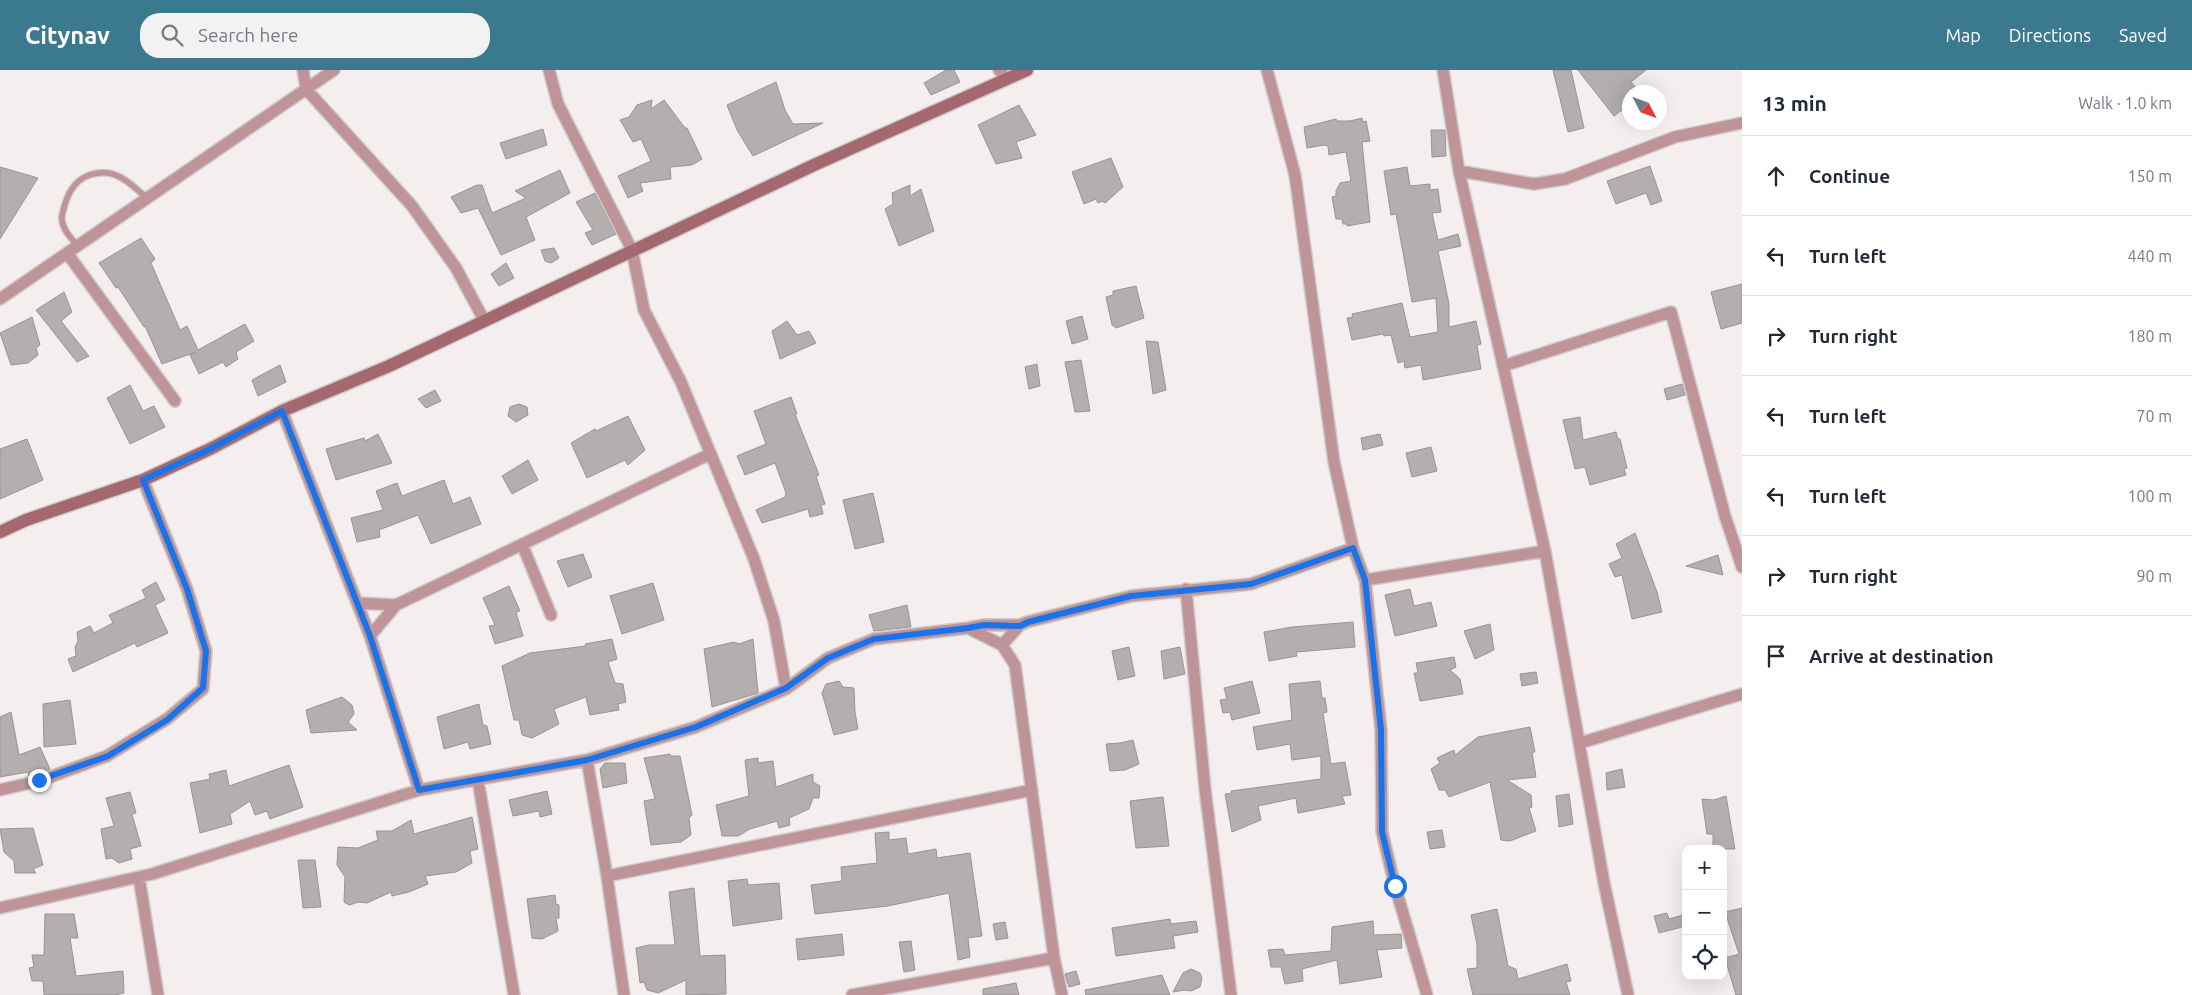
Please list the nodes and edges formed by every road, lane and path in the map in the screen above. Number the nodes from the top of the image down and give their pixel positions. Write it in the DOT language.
graph roads {
  1 [pos="303,70"];
  2 [pos="334,70"];
  3 [pos="549,70"];
  4 [pos="1027,70"];
  5 [pos="1267,70"];
  6 [pos="1443,70"];
  7 [pos="1003,75"];
  8 [pos="306,89"];
  9 [pos="1742,123"];
  10 [pos="1459,171"];
  11 [pos="148,198"];
  12 [pos="78,246"];
  13 [pos="632,250"];
  14 [pos="67,254"];
  15 [pos="0,299"];
  16 [pos="484,320"];
  17 [pos="1503,366"];
  18 [pos="175,401"];
  19 [pos="282,411"];
  20 [pos="710,454"];
  21 [pos="143,480"];
  22 [pos="0,532"];
  23 [pos="522,544"];
  24 [pos="1353,548"];
  25 [pos="1545,551"];
  26 [pos="1742,567"];
  27 [pos="1365,580"];
  28 [pos="1186,589"];
  29 [pos="357,603"];
  30 [pos="396,604"];
  31 [pos="551,615"];
  32 [pos="1020,626"];
  33 [pos="968,628"];
  34 [pos="370,636"];
  35 [pos="1002,645"];
  36 [pos="786,688"];
  37 [pos="1742,694"];
  38 [pos="1580,742"];
  39 [pos="587,760"];
  40 [pos="478,780"];
  41 [pos="0,790"];
  42 [pos="419,790"];
  43 [pos="1032,790"];
  44 [pos="607,876"];
  45 [pos="139,877"];
  46 [pos="0,908"];
  47 [pos="1054,958"];
  48 [pos="158,995"];
  49 [pos="514,995"];
  50 [pos="624,995"];
  51 [pos="852,995"];
  52 [pos="1062,995"];
  53 [pos="1231,995"];
  54 [pos="1427,995"];
  55 [pos="1628,995"];
  1 -- 8 [label="street"];
  2 -- 8 [label="street"];
  3 -- 13 [label="street"];
  4 -- 7 [label="street"];
  5 -- 24 [label="street"];
  6 -- 10 [label="street"];
  7 -- 13 [label="street"];
  8 -- 11 [label="street"];
  8 -- 16 [label="street"];
  9 -- 10 [label="street"];
  10 -- 17 [label="street"];
  11 -- 12 [label="street"];
  11 -- 12 [label="lane"];
  12 -- 14 [label="street"];
  13 -- 16 [label="street"];
  13 -- 20 [label="street"];
  14 -- 15 [label="street"];
  14 -- 18 [label="street"];
  16 -- 19 [label="street"];
  17 -- 25 [label="street"];
  17 -- 26 [label="street"];
  19 -- 21 [label="street"];
  19 -- 29 [label="street"];
  20 -- 23 [label="street"];
  20 -- 36 [label="street"];
  21 -- 22 [label="street"];
  21 -- 41 [label="street"];
  23 -- 30 [label="street"];
  23 -- 31 [label="street"];
  24 -- 27 [label="street"];
  24 -- 28 [label="street"];
  25 -- 27 [label="street"];
  25 -- 38 [label="street"];
  27 -- 54 [label="street"];
  28 -- 32 [label="street"];
  28 -- 53 [label="street"];
  29 -- 30 [label="street"];
  29 -- 34 [label="street"];
  30 -- 34 [label="street"];
  32 -- 33 [label="street"];
  32 -- 35 [label="street"];
  33 -- 35 [label="street"];
  33 -- 36 [label="street"];
  34 -- 42 [label="street"];
  35 -- 43 [label="street"];
  36 -- 39 [label="street"];
  37 -- 38 [label="street"];
  38 -- 55 [label="street"];
  39 -- 40 [label="street"];
  39 -- 44 [label="street"];
  40 -- 42 [label="street"];
  40 -- 49 [label="street"];
  42 -- 45 [label="street"];
  43 -- 44 [label="street"];
  43 -- 47 [label="street"];
  44 -- 50 [label="street"];
  45 -- 46 [label="street"];
  45 -- 48 [label="street"];
  47 -- 51 [label="street"];
  47 -- 52 [label="street"];
}
